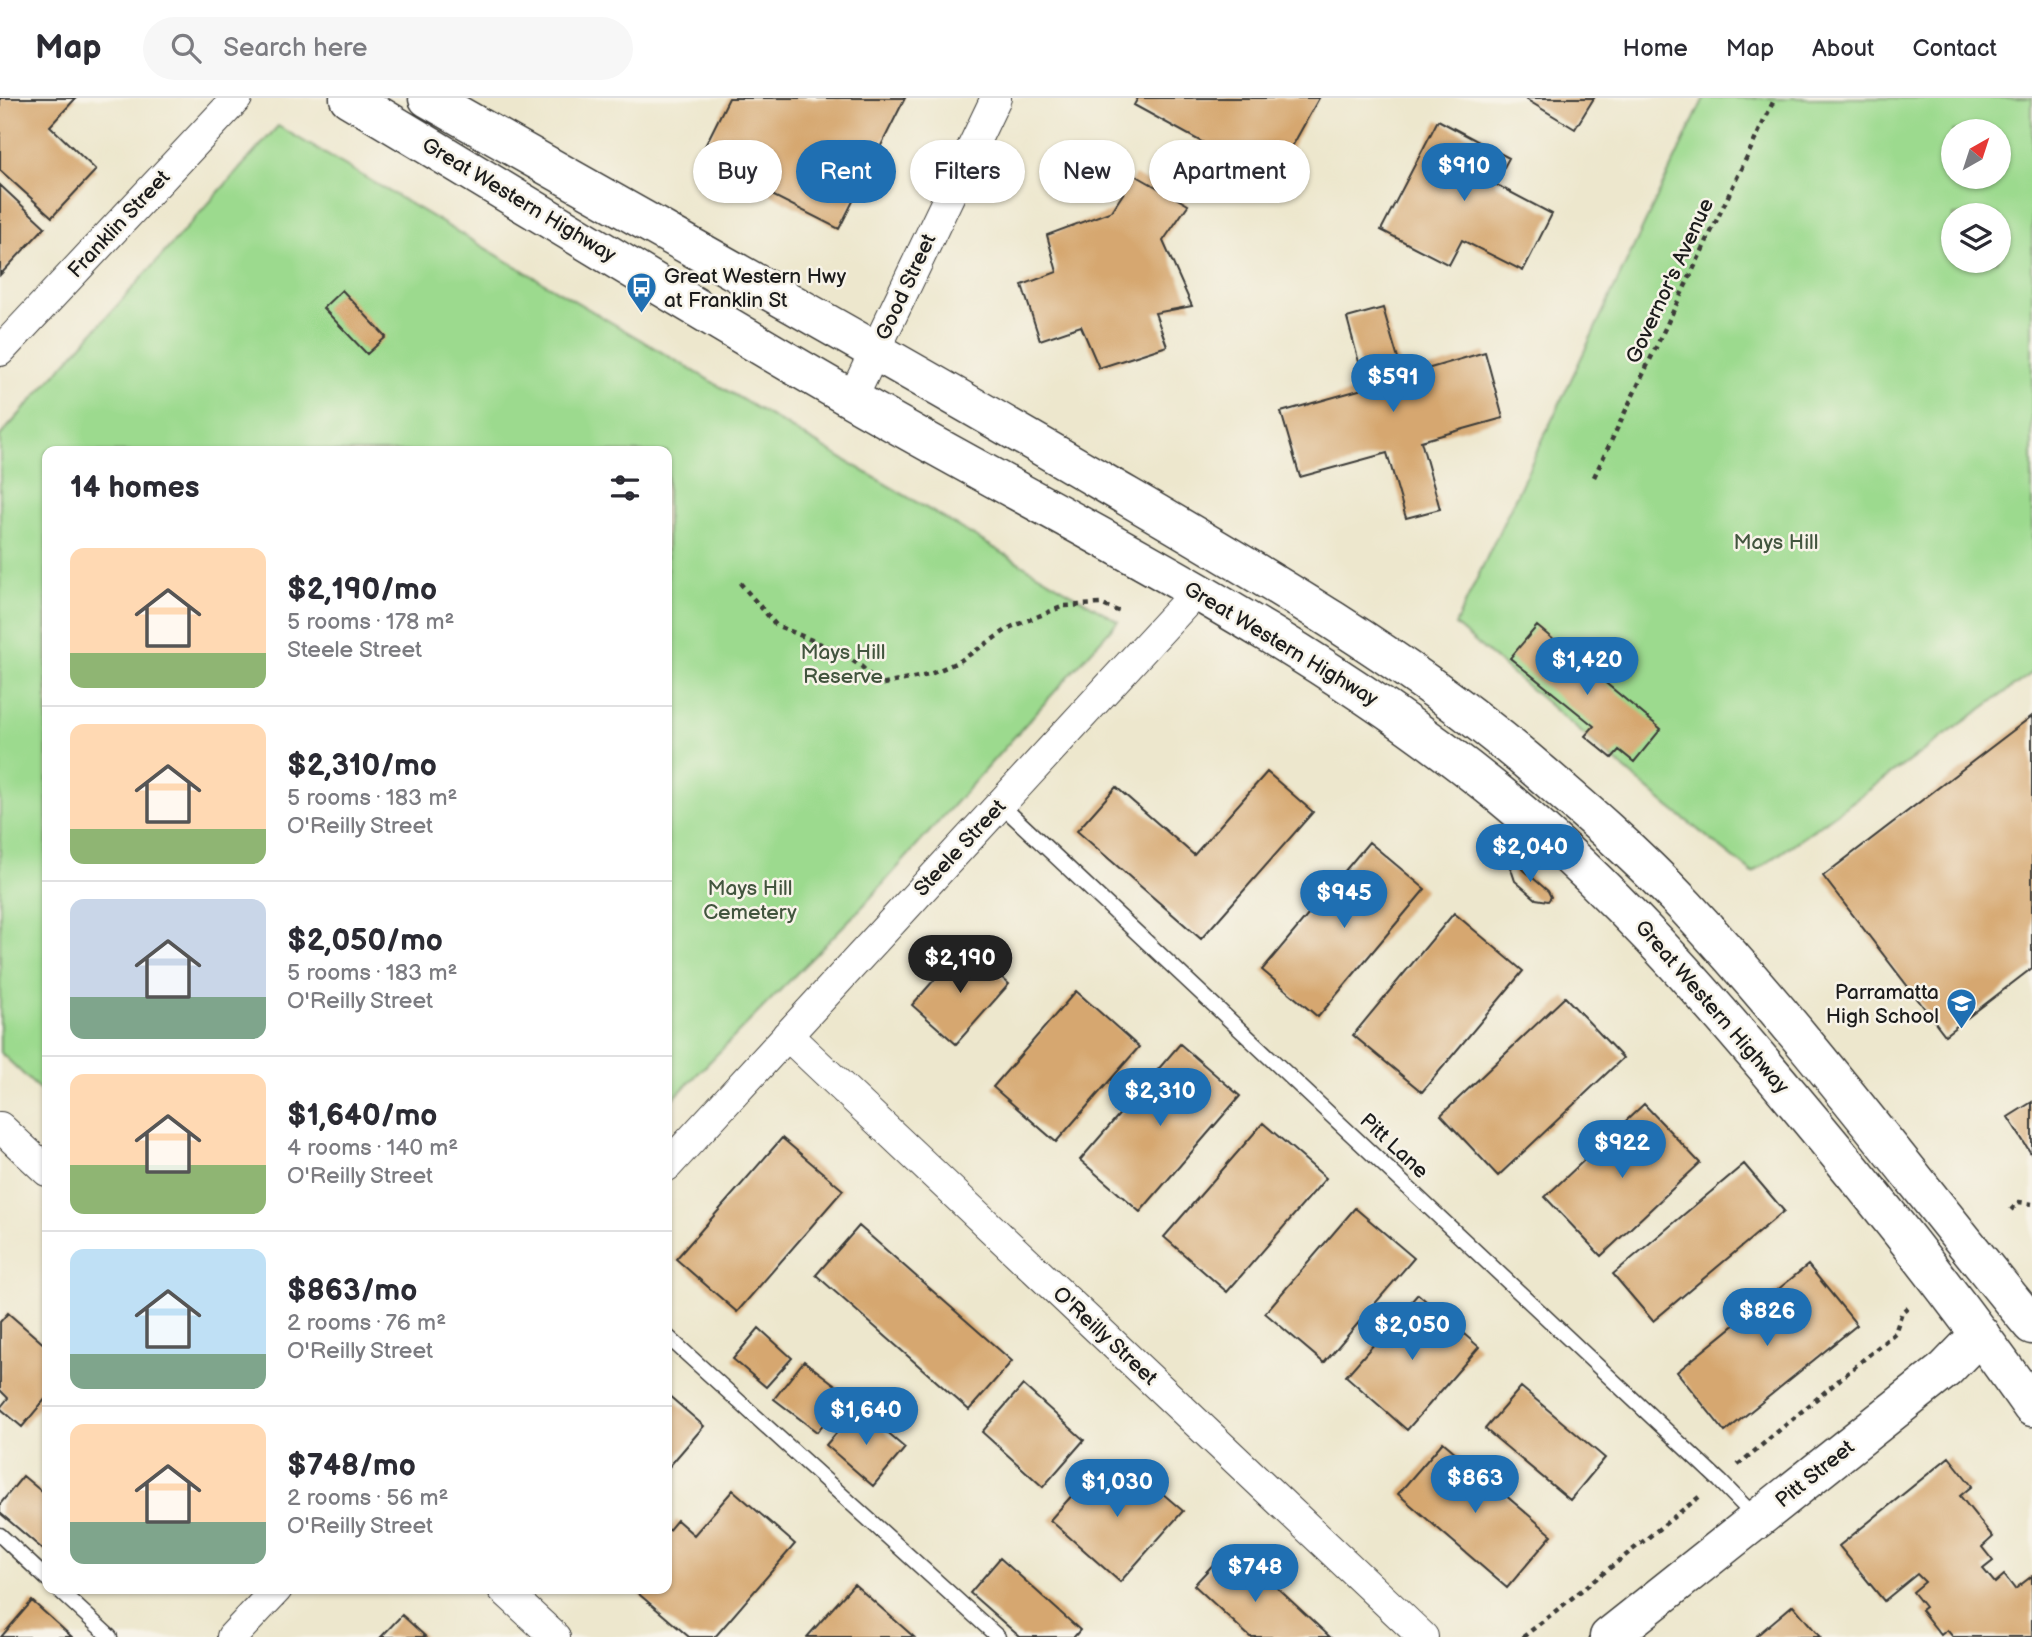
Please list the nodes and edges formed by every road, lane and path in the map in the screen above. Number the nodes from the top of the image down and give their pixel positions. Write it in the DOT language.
graph roads {
  1 [pos="237,98"];
  2 [pos="349,98"];
  3 [pos="428,98"];
  4 [pos="996,98"];
  5 [pos="1775,98"];
  6 [pos="0,351"];
  7 [pos="874,352"];
  8 [pos="852,399"];
  9 [pos="1594,477"];
  10 [pos="740,583"];
  11 [pos="1196,592"];
  12 [pos="1123,613"];
  13 [pos="1000,804"];
  14 [pos="787,1035"];
  15 [pos="0,1127"];
  16 [pos="672,1161"];
  17 [pos="42,1166"];
  18 [pos="2032,1204"];
  19 [pos="2011,1210"];
  20 [pos="2023,1314"];
  21 [pos="1980,1334"];
  22 [pos="672,1341"];
  23 [pos="2032,1407"];
  24 [pos="1758,1520"];
  25 [pos="0,1535"];
  26 [pos="42,1574"];
  27 [pos="63,1594"];
  28 [pos="271,1594"];
  29 [pos="508,1594"];
  30 [pos="110,1637"];
  31 [pos="232,1637"];
  32 [pos="555,1637"];
  33 [pos="998,1637"];
  34 [pos="1423,1637"];
  35 [pos="1609,1637"];
  1 -- 6 [label="street, Franklin Street"];
  2 -- 8 [label="main road, Great Western Highway"];
  3 -- 7 [label="main road, Great Western Highway"];
  4 -- 7 [label="street, Good Street"];
  5 -- 9 [label="path, Governor's Avenue"];
  7 -- 8 [label="street, Good Street"];
  7 -- 20 [label="main road, Great Western Highway"];
  8 -- 11 [label="main road, Great Western Highway"];
  10 -- 12 [label="path"];
  11 -- 13 [label="street, Steele Street"];
  11 -- 21 [label="main road, Great Western Highway"];
  13 -- 14 [label="street, Steele Street"];
  13 -- 24 [label="lane, Pitt Lane"];
  14 -- 16 [label="street, Steele Street"];
  14 -- 34 [label="street, O'Reilly Street"];
  15 -- 17 [label="street"];
  18 -- 19 [label="path"];
  20 -- 21 [label="main road, Pitt Street"];
  21 -- 23 [label="main road, Great Western Highway"];
  21 -- 24 [label="main road, Pitt Street"];
  22 -- 33 [label="lane"];
  24 -- 35 [label="main road, Pitt Street"];
  25 -- 26 [label="lane"];
  27 -- 30 [label="lane"];
  28 -- 31 [label="street"];
  29 -- 32 [label="street"];
}
